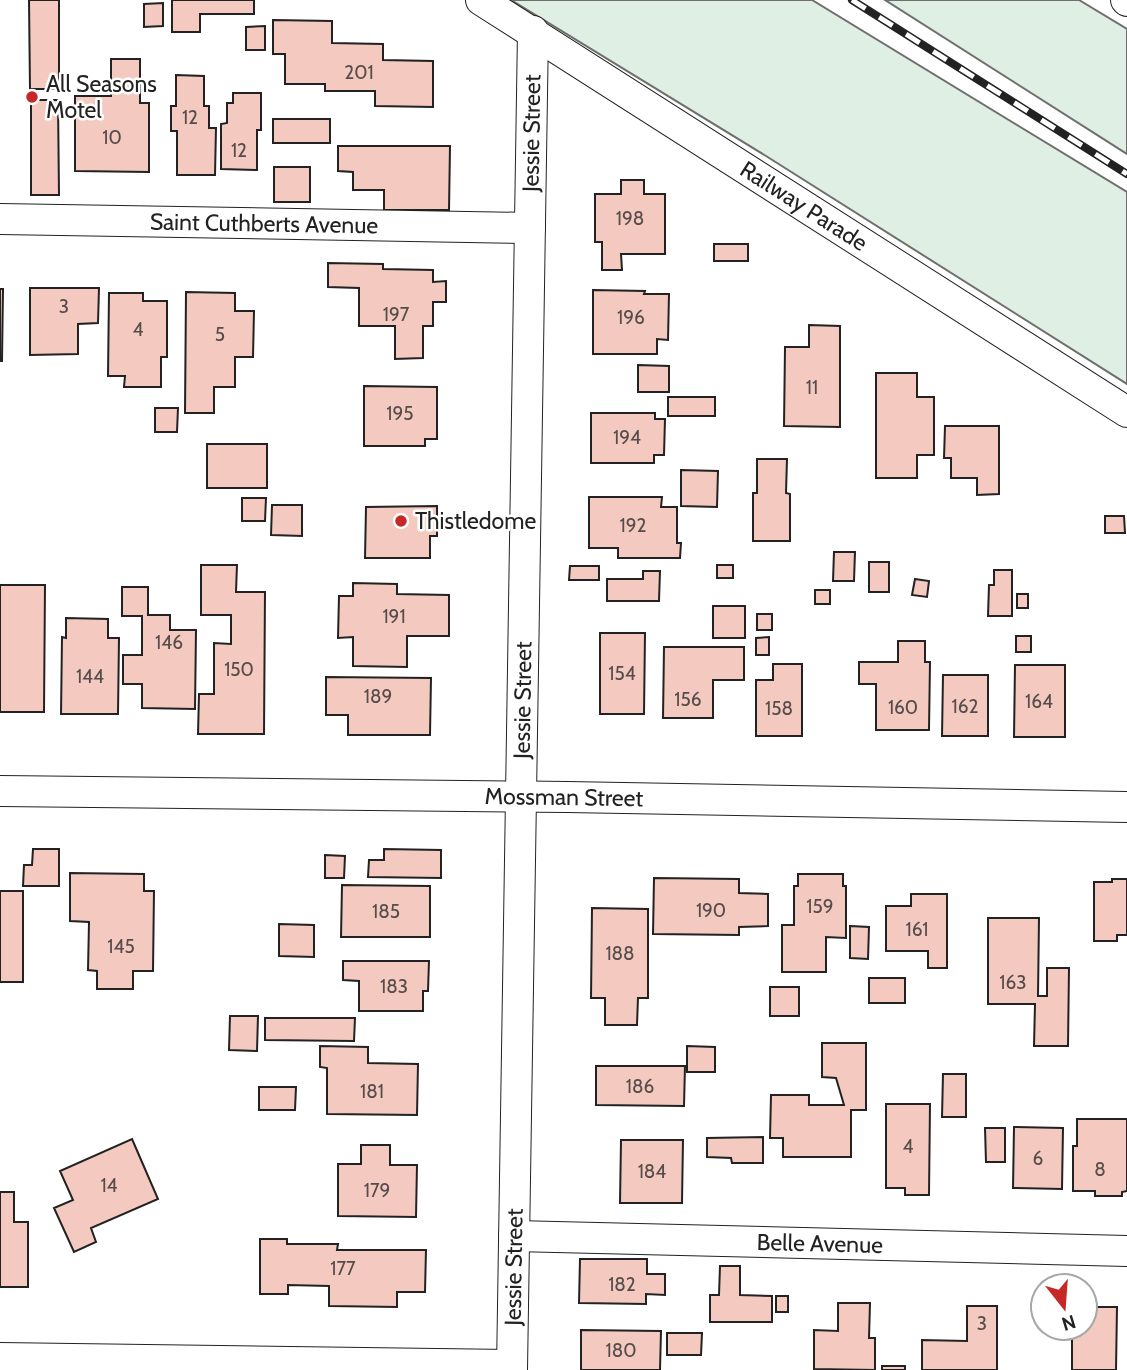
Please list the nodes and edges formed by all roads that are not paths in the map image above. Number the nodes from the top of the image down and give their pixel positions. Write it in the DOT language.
graph roads {
  1 [pos="481,0"];
  2 [pos="533,31"];
  3 [pos="0,219"];
  4 [pos="530,228"];
  5 [pos="1127,412"];
  6 [pos="0,791"];
  7 [pos="521,796"];
  8 [pos="1127,807"];
  9 [pos="514,1237"];
  10 [pos="1127,1251"];
  11 [pos="0,1358"];
  12 [pos="512,1368"];
  1 -- 2 [label="street, Railway Parade"];
  2 -- 4 [label="street, Jessie Street"];
  2 -- 5 [label="street, Railway Parade"];
  3 -- 4 [label="street, Saint Cuthberts Avenue"];
  4 -- 7 [label="street, Jessie Street"];
  6 -- 7 [label="street, Mossman Street"];
  7 -- 8 [label="street, Mossman Street"];
  7 -- 9 [label="street, Jessie Street"];
  9 -- 10 [label="street, Belle Avenue"];
  9 -- 12 [label="street, Jessie Street"];
  11 -- 12 [label="street"];
}
